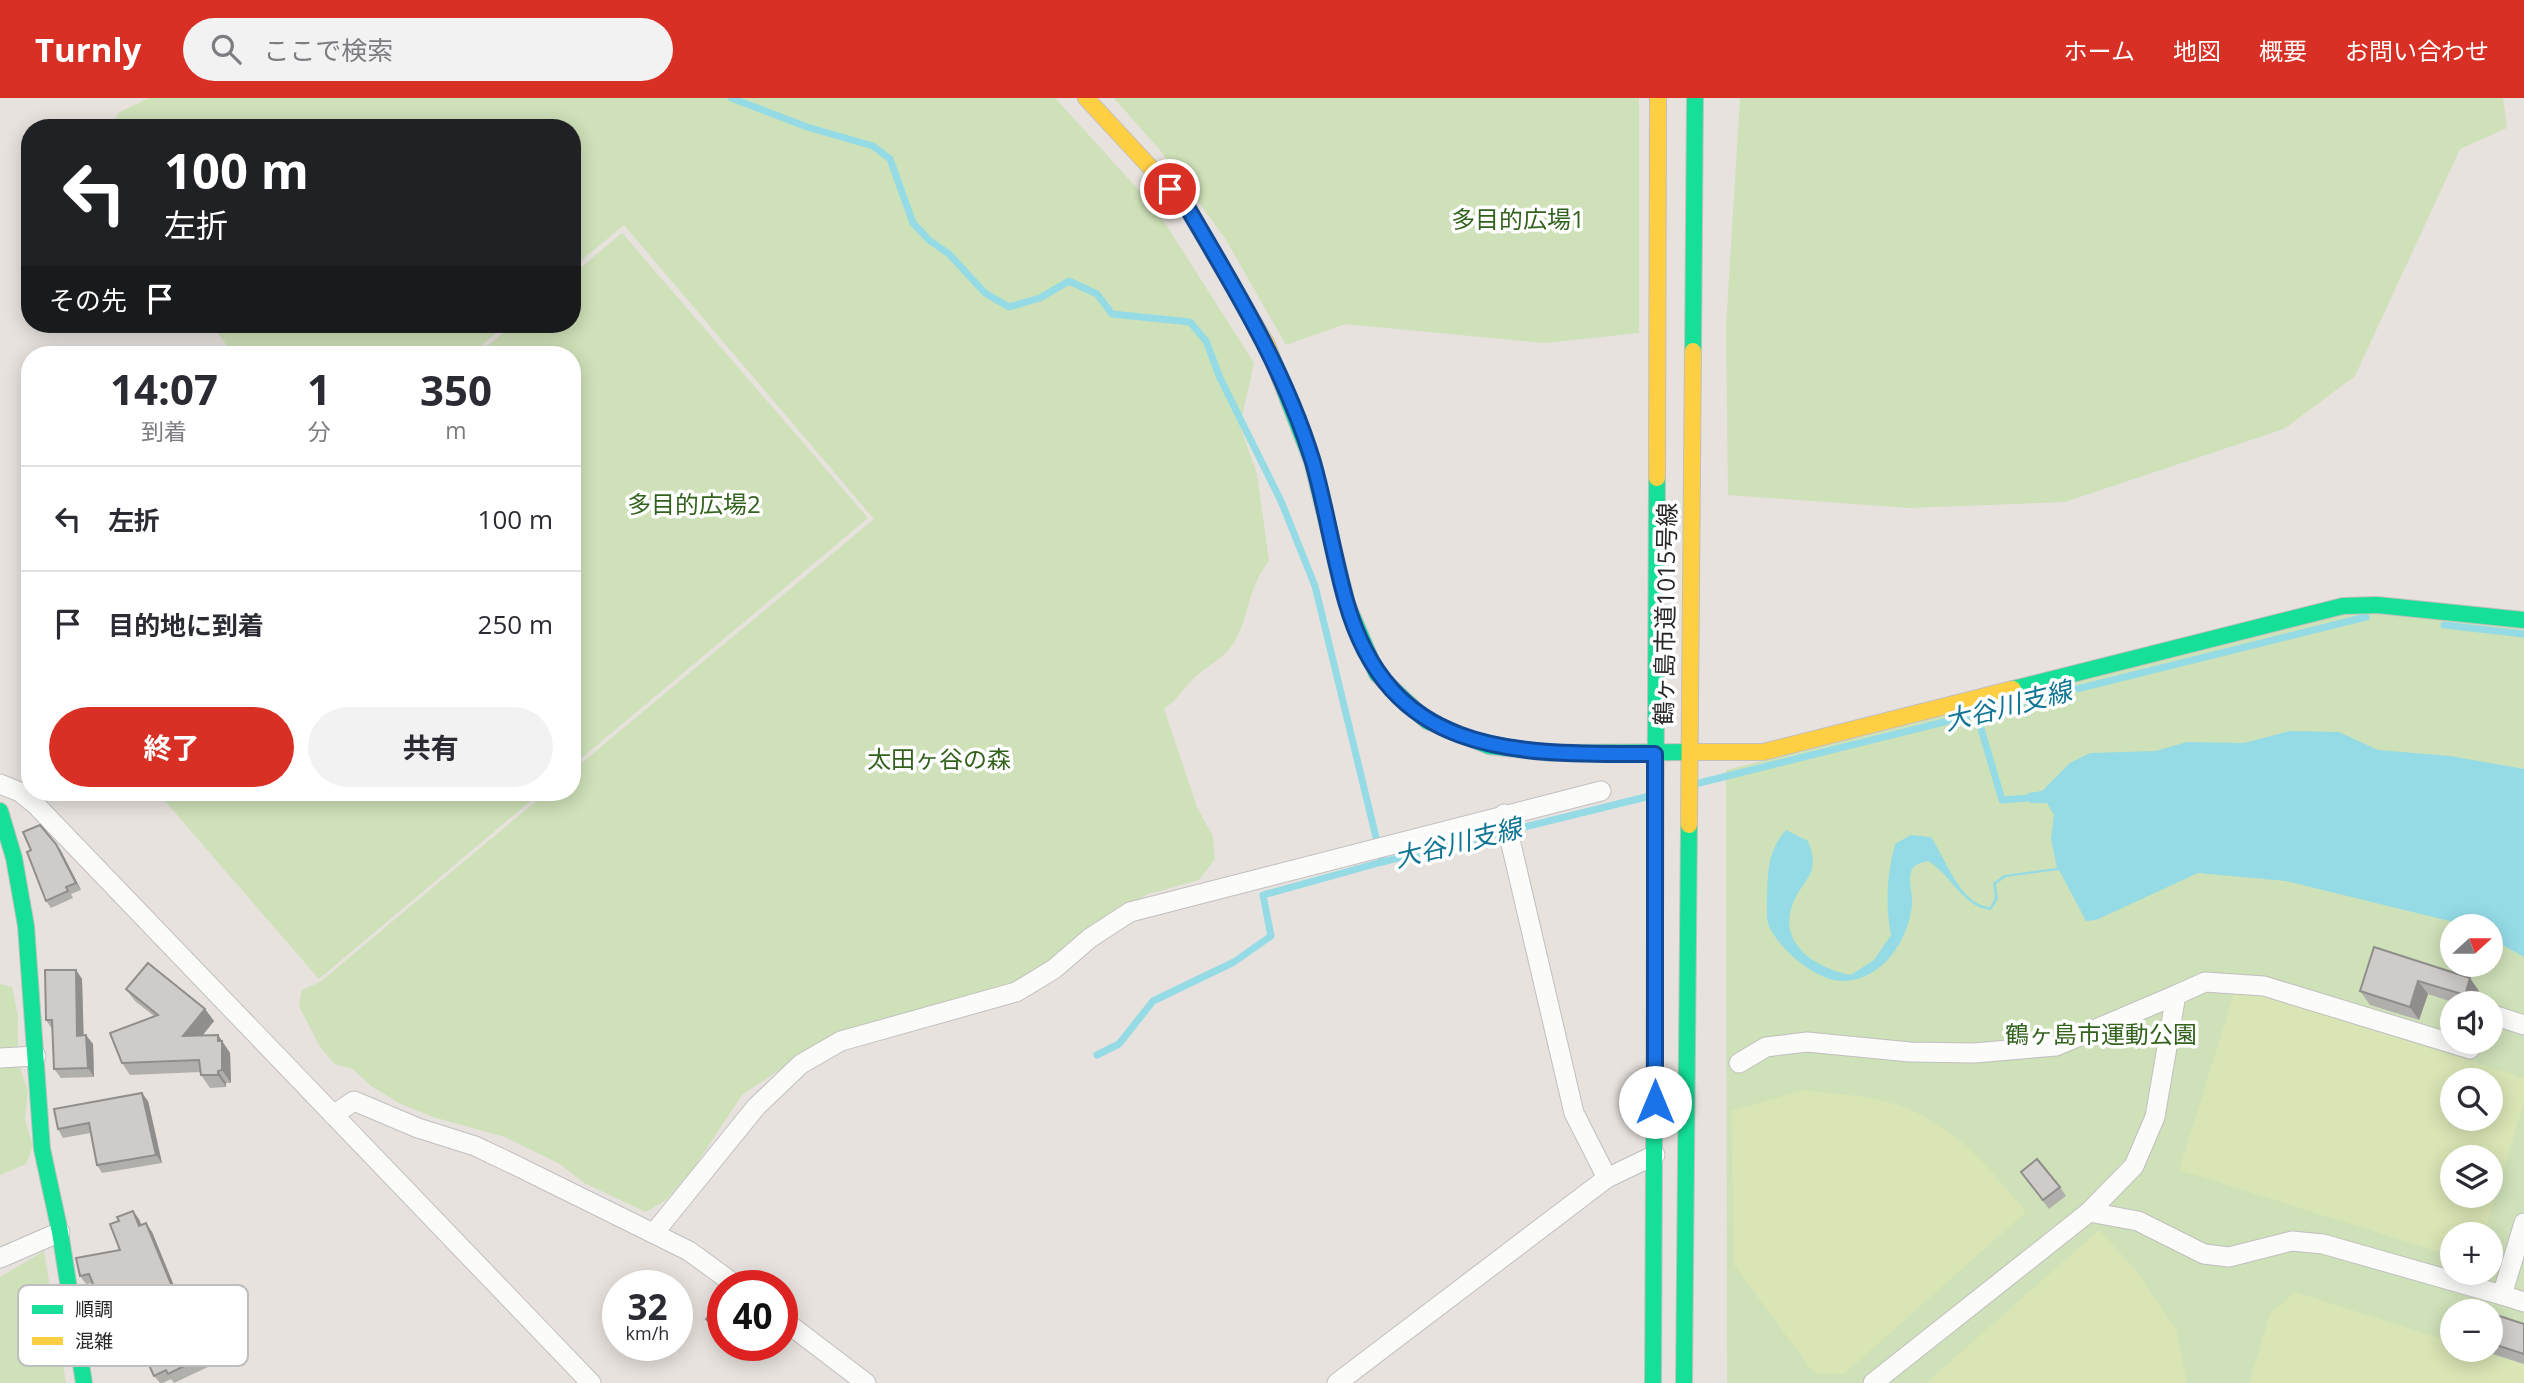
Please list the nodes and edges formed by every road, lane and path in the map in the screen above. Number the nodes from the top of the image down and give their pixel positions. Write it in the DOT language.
graph roads {
  1 [pos="1086,98"];
  2 [pos="1658,98"];
  3 [pos="1695,98"];
  4 [pos="2524,620"];
  5 [pos="1655,754"];
  6 [pos="1687,755"];
  7 [pos="0,784"];
  8 [pos="1601,791"];
  9 [pos="21,793"];
  10 [pos="31,801"];
  11 [pos="0,811"];
  12 [pos="1504,814"];
  13 [pos="2176,995"];
  14 [pos="2503,1018"];
  15 [pos="2524,1025"];
  16 [pos="2440,1040"];
  17 [pos="36,1056"];
  18 [pos="0,1058"];
  19 [pos="1739,1063"];
  20 [pos="333,1115"];
  21 [pos="1655,1156"];
  22 [pos="1607,1178"];
  23 [pos="2089,1212"];
  24 [pos="2524,1223"];
  25 [pos="60,1232"];
  26 [pos="654,1233"];
  27 [pos="0,1258"];
  28 [pos="715,1270"];
  29 [pos="68,1285"];
  30 [pos="2502,1295"];
  31 [pos="2524,1302"];
  32 [pos="798,1331"];
  33 [pos="591,1383"];
  34 [pos="866,1383"];
  35 [pos="1337,1383"];
  36 [pos="1653,1383"];
  37 [pos="1684,1383"];
  38 [pos="1874,1383"];
  1 -- 5 [label="street"];
  2 -- 5 [label="street, 鶴ヶ島市道1015号線"];
  3 -- 6 [label="street, 鶴ヶ島市道1015号線"];
  4 -- 6 [label="street"];
  5 -- 6 [label="street"];
  5 -- 21 [label="street, 鶴ヶ島市道1015号線"];
  6 -- 37 [label="street, 鶴ヶ島市道1015号線"];
  7 -- 9 [label="street"];
  8 -- 12 [label="street"];
  10 -- 20 [label="street"];
  11 -- 17 [label="street"];
  12 -- 22 [label="street"];
  12 -- 26 [label="street"];
  13 -- 16 [label="street"];
  13 -- 19 [label="street"];
  13 -- 23 [label="street"];
  14 -- 15 [label="street"];
  17 -- 18 [label="street"];
  17 -- 25 [label="street"];
  20 -- 26 [label="street"];
  20 -- 33 [label="street"];
  21 -- 22 [label="street"];
  21 -- 36 [label="street, 鶴ヶ島市道1015号線"];
  22 -- 35 [label="street"];
  23 -- 30 [label="street"];
  23 -- 38 [label="street"];
  24 -- 30 [label="street"];
  25 -- 27 [label="street"];
  25 -- 29 [label="street"];
  26 -- 28 [label="street"];
  30 -- 31 [label="street"];
  32 -- 34 [label="street"];
}
